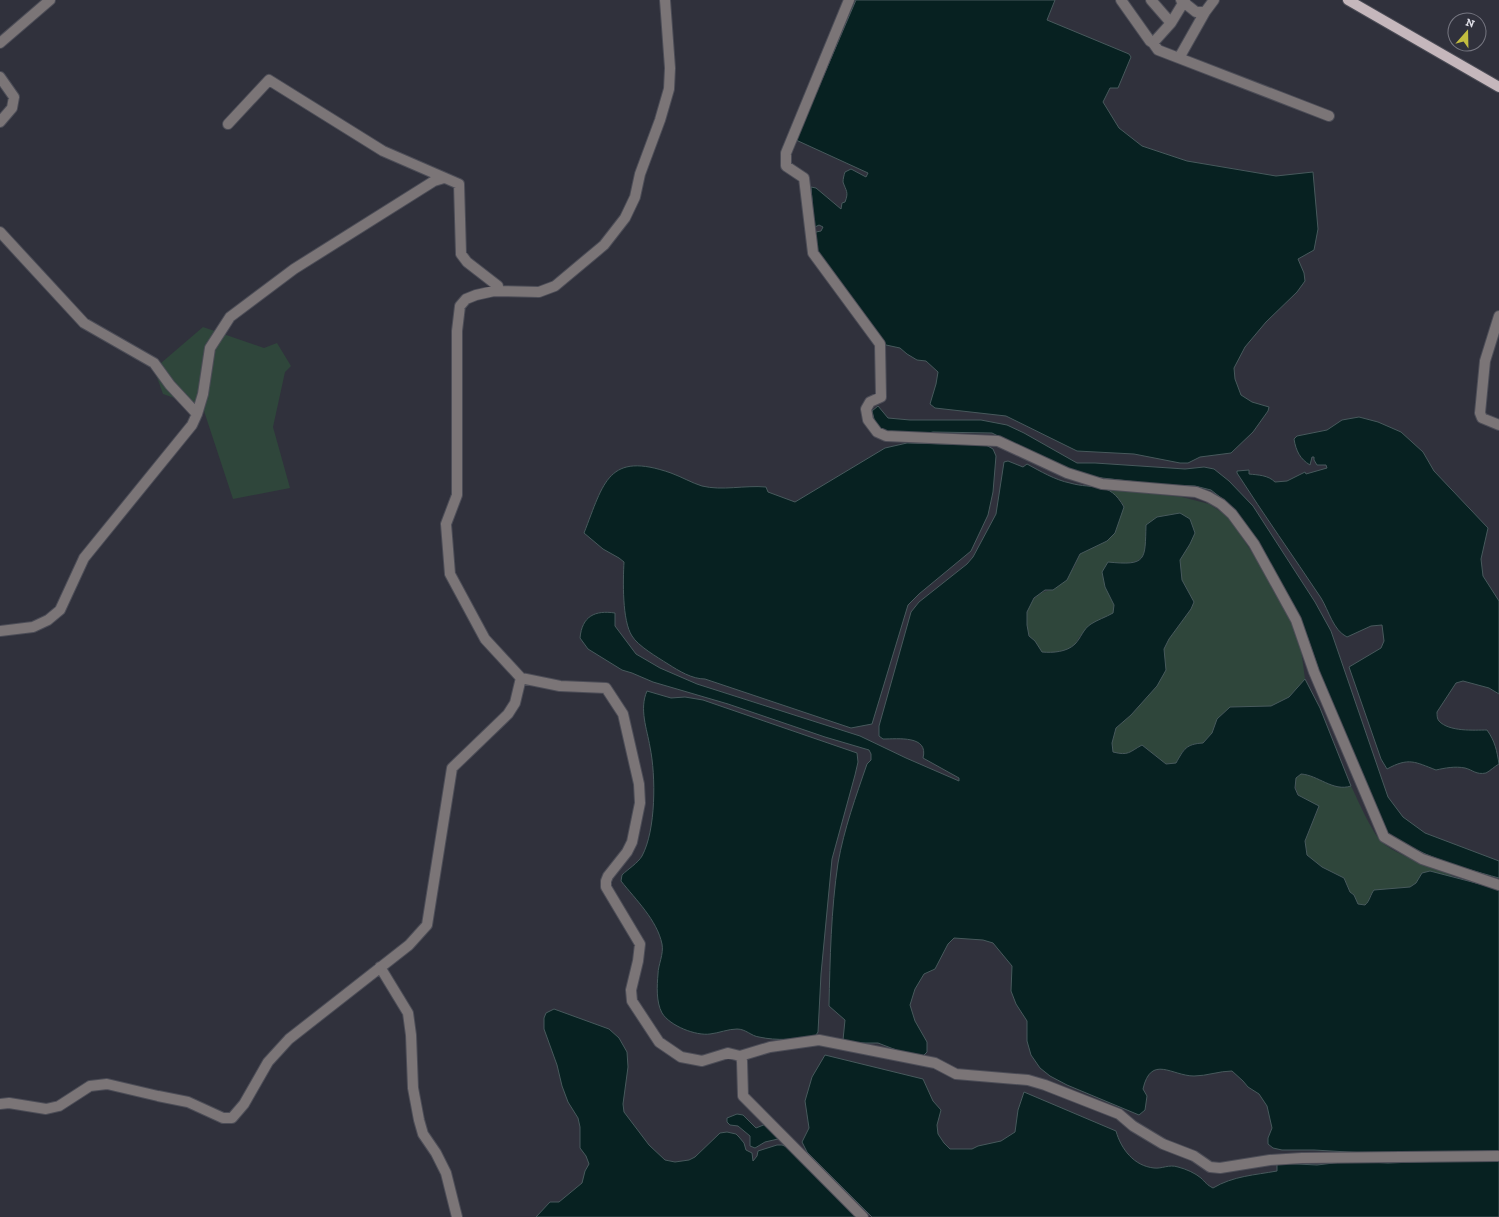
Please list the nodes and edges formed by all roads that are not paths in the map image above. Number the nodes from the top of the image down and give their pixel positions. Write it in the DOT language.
graph roads {
  1 [pos="50,0"];
  2 [pos="665,0"];
  3 [pos="849,0"];
  4 [pos="1120,0"];
  5 [pos="1151,0"];
  6 [pos="1214,0"];
  7 [pos="1348,0"];
  8 [pos="1183,1"];
  9 [pos="1205,12"];
  10 [pos="1171,23"];
  11 [pos="0,43"];
  12 [pos="1153,43"];
  13 [pos="1179,58"];
  14 [pos="0,77"];
  15 [pos="1499,87"];
  16 [pos="1328,116"];
  17 [pos="0,122"];
  18 [pos="228,124"];
  19 [pos="444,178"];
  20 [pos="0,232"];
  21 [pos="498,291"];
  22 [pos="1499,316"];
  23 [pos="197,414"];
  24 [pos="1499,425"];
  25 [pos="0,631"];
  26 [pos="521,678"];
  27 [pos="1499,885"];
  28 [pos="380,967"];
  29 [pos="740,1056"];
  30 [pos="0,1104"];
  31 [pos="1499,1156"];
  32 [pos="457,1217"];
  33 [pos="863,1217"];
  1 -- 11 [label="street"];
  2 -- 21 [label="street"];
  3 -- 27 [label="street"];
  4 -- 12 [label="street"];
  5 -- 10 [label="street"];
  6 -- 9 [label="street"];
  7 -- 15 [label="main road"];
  8 -- 9 [label="street"];
  8 -- 10 [label="street"];
  9 -- 13 [label="street"];
  10 -- 12 [label="street"];
  12 -- 13 [label="street"];
  13 -- 16 [label="street"];
  14 -- 17 [label="street"];
  18 -- 19 [label="street"];
  19 -- 21 [label="street"];
  19 -- 23 [label="street"];
  20 -- 23 [label="street"];
  21 -- 26 [label="street"];
  22 -- 24 [label="street"];
  23 -- 25 [label="street"];
  26 -- 28 [label="street"];
  26 -- 29 [label="street"];
  28 -- 30 [label="street"];
  28 -- 32 [label="street"];
  29 -- 31 [label="street"];
  29 -- 33 [label="street"];
}
